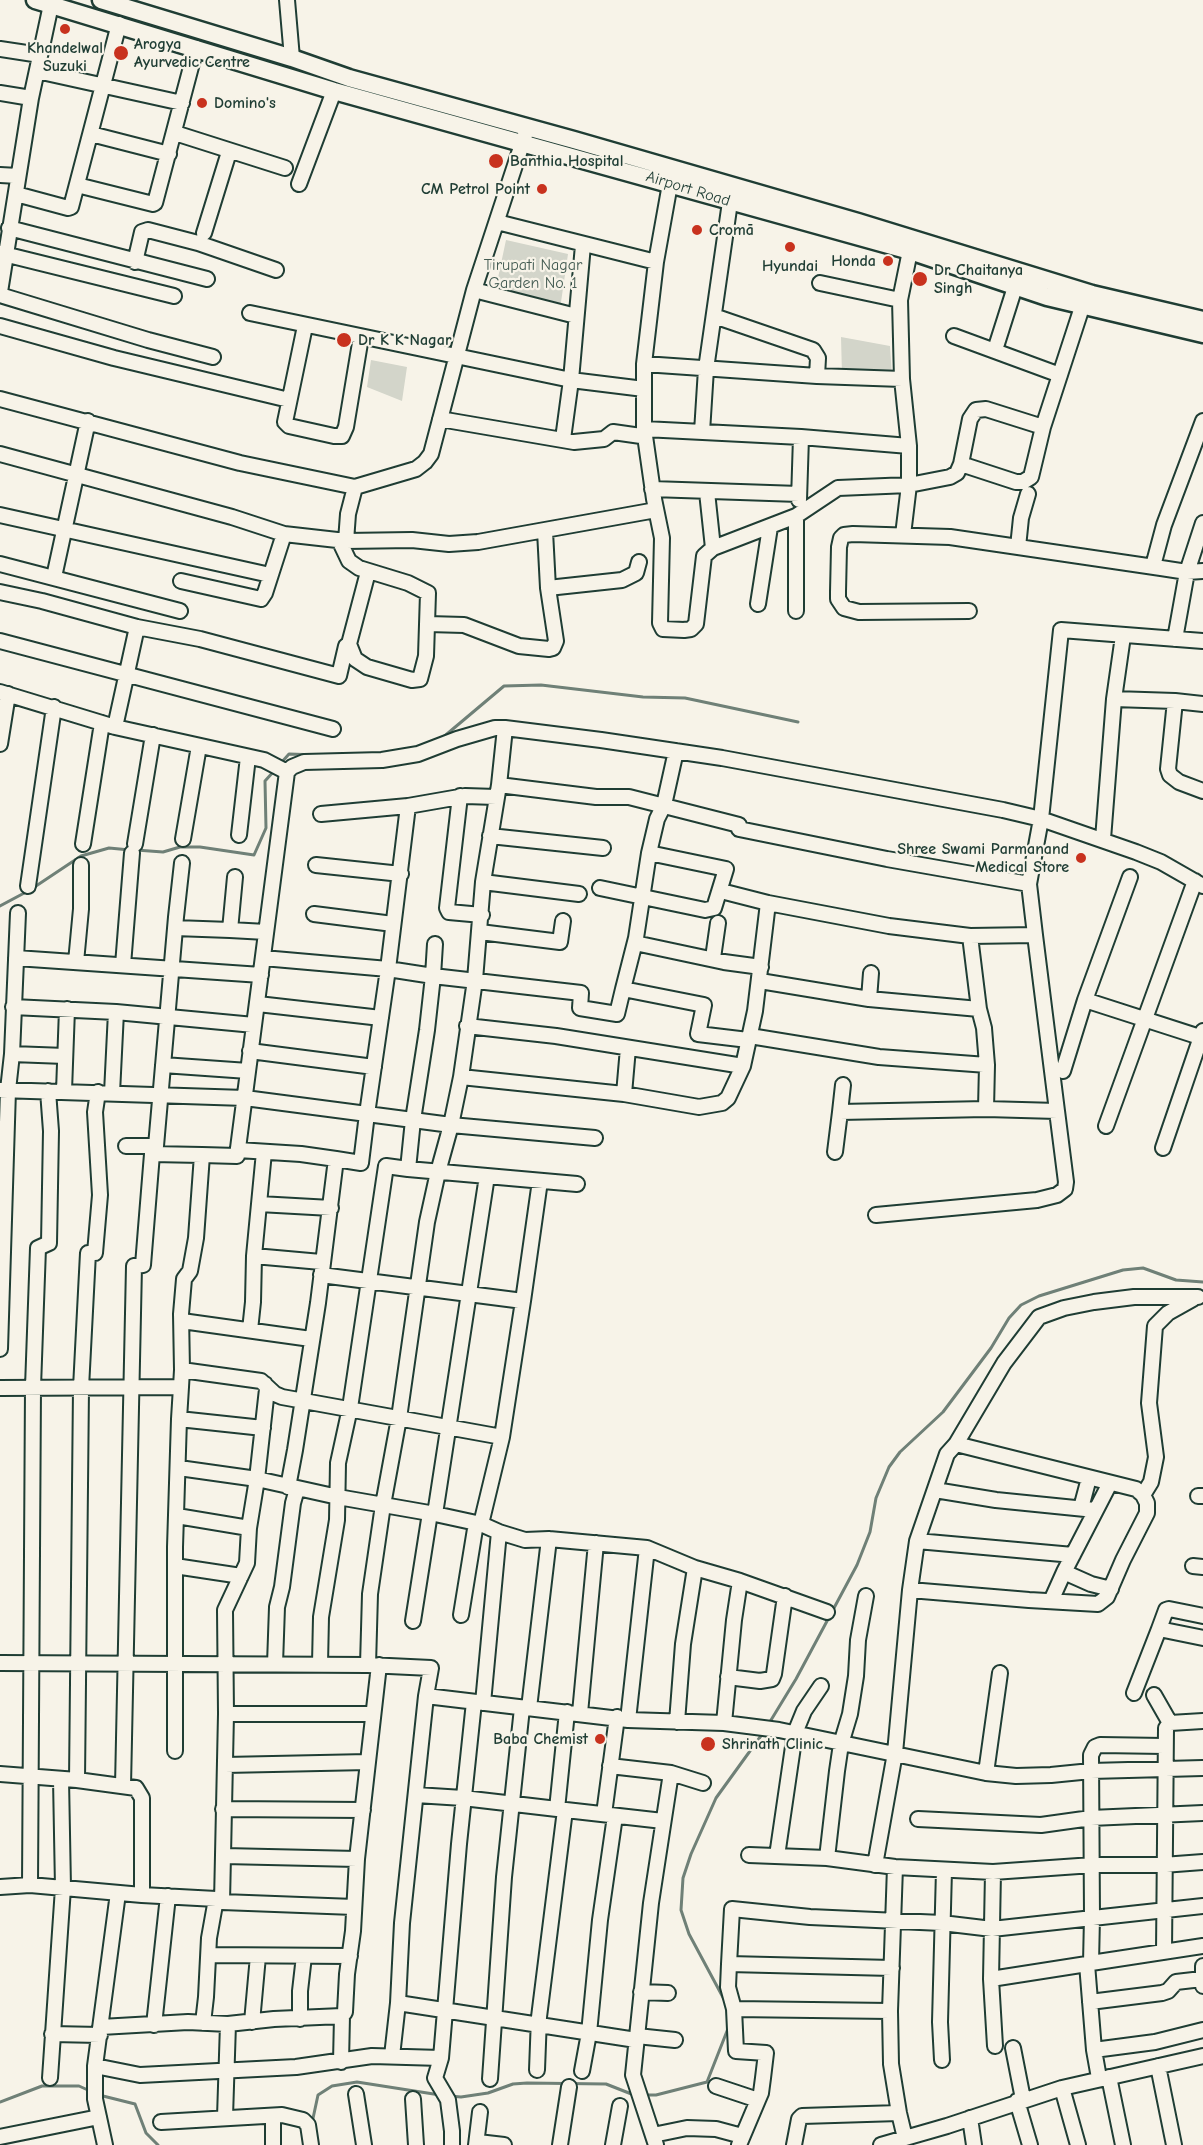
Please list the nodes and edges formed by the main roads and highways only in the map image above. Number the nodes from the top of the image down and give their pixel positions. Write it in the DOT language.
graph roads {
  1 [pos="101,0"];
  2 [pos="46,1"];
  3 [pos="525,135"];
  4 [pos="1203,320"];
  5 [pos="1203,334"];
  1 -- 3 [label="main road, Airport Road"];
  2 -- 3 [label="main road, Airport Road"];
  3 -- 4 [label="main road, Airport Road"];
  3 -- 5 [label="main road, Airport Road"];
}
